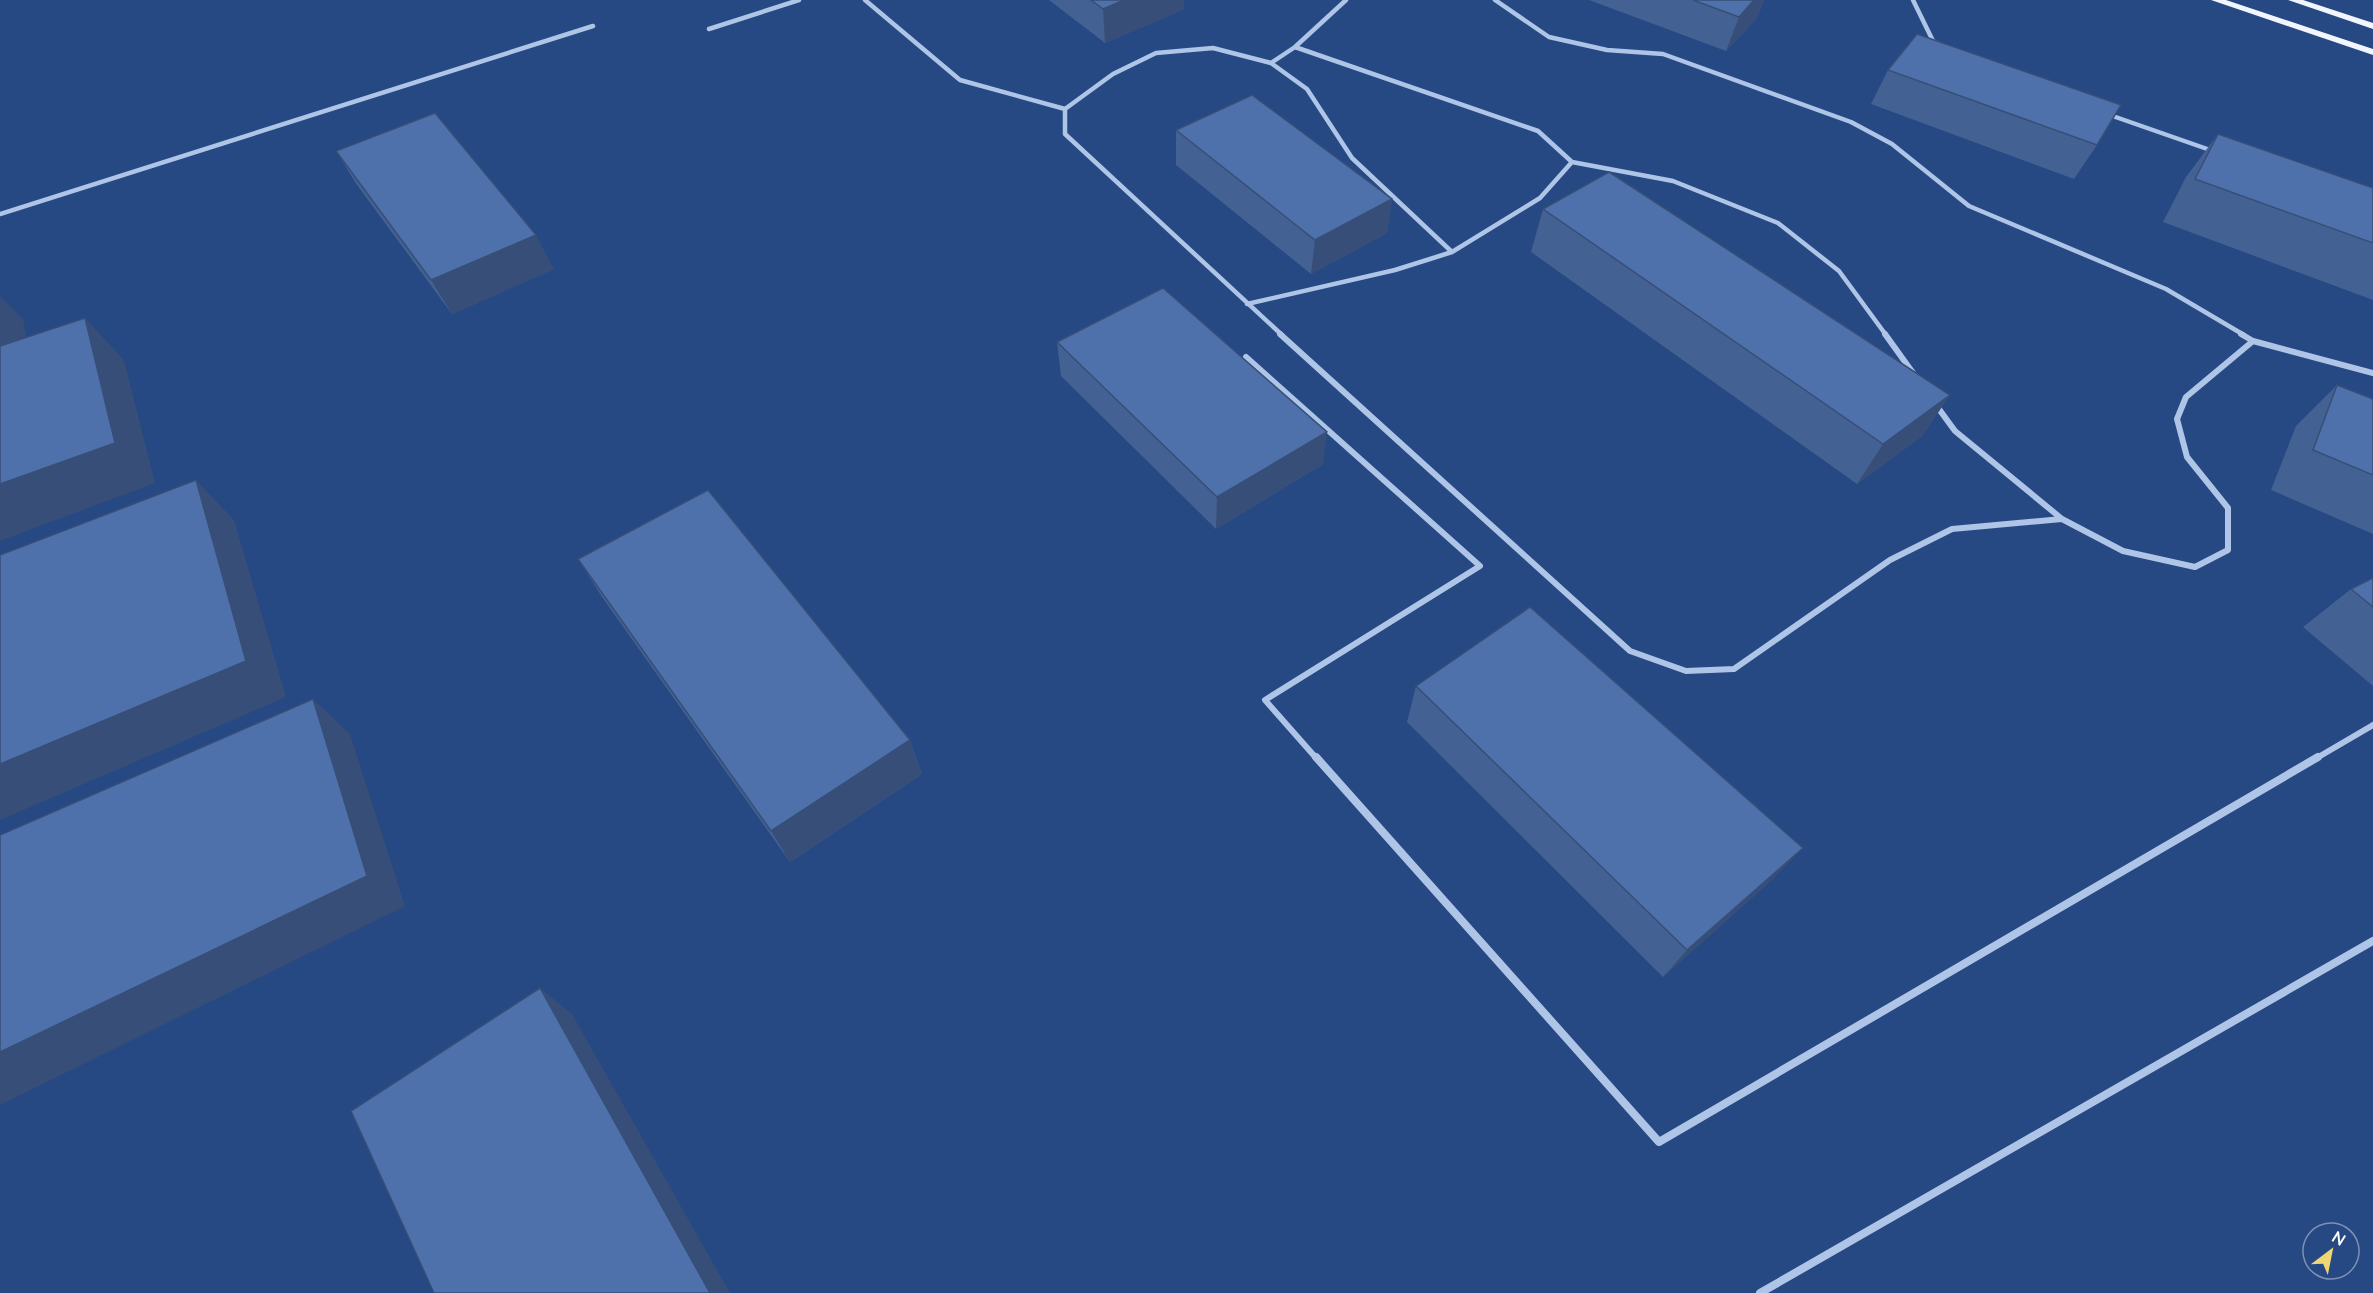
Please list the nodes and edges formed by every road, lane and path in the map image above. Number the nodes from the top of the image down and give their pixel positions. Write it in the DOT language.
graph roads {
  1 [pos="799,0"];
  2 [pos="865,0"];
  3 [pos="1346,0"];
  4 [pos="1495,0"];
  5 [pos="1913,0"];
  6 [pos="2216,0"];
  7 [pos="2293,0"];
  8 [pos="593,26"];
  9 [pos="2373,26"];
  10 [pos="709,29"];
  11 [pos="1943,46"];
  12 [pos="1295,47"];
  13 [pos="2373,52"];
  14 [pos="1271,63"];
  15 [pos="1065,109"];
  16 [pos="2103,112"];
  17 [pos="2215,152"];
  18 [pos="1572,162"];
  19 [pos="0,214"];
  20 [pos="1452,252"];
  21 [pos="1247,304"];
  22 [pos="2253,341"];
  23 [pos="1246,357"];
  24 [pos="2373,373"];
  25 [pos="1921,384"];
  26 [pos="1934,402"];
  27 [pos="2062,519"];
  28 [pos="2373,725"];
  29 [pos="2373,941"];
  30 [pos="1760,1293"];
  1 -- 10 [label="street"];
  2 -- 15 [label="street"];
  3 -- 12 [label="street"];
  4 -- 22 [label="street"];
  5 -- 11 [label="street"];
  6 -- 13 [label="main road"];
  7 -- 9 [label="main road"];
  8 -- 19 [label="street"];
  12 -- 14 [label="street"];
  12 -- 18 [label="street"];
  14 -- 15 [label="street"];
  14 -- 20 [label="street"];
  15 -- 21 [label="street"];
  16 -- 17 [label="street"];
  18 -- 20 [label="street"];
  18 -- 25 [label="street"];
  20 -- 21 [label="street"];
  21 -- 27 [label="street"];
  22 -- 24 [label="street"];
  22 -- 27 [label="street"];
  23 -- 28 [label="street"];
  26 -- 27 [label="street"];
  29 -- 30 [label="street"];
}
